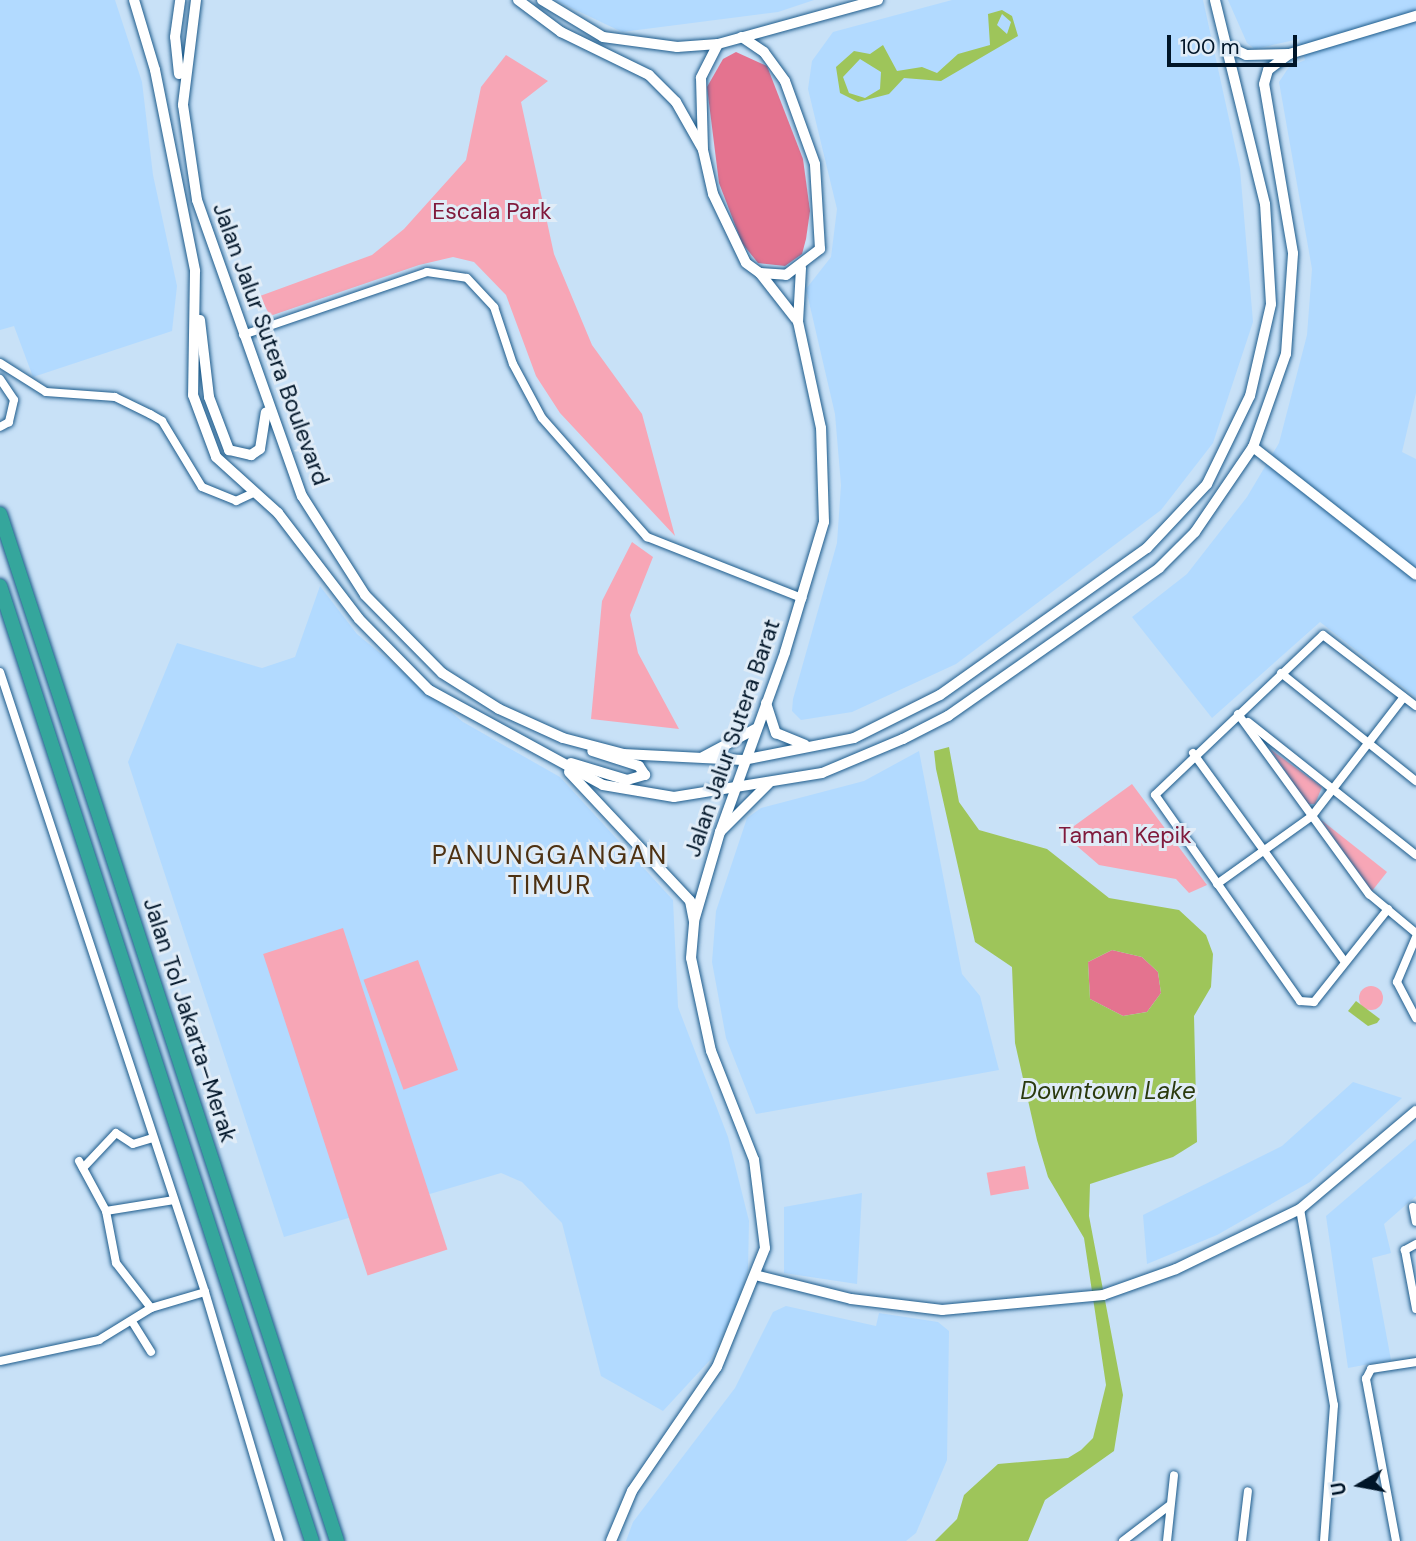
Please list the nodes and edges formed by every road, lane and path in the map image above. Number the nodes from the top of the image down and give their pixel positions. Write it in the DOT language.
graph roads {
  1 [pos="135,0"];
  2 [pos="178,0"];
  3 [pos="196,0"];
  4 [pos="518,0"];
  5 [pos="542,0"];
  6 [pos="878,0"];
  7 [pos="1215,0"];
  8 [pos="1416,16"];
  9 [pos="741,37"];
  10 [pos="718,44"];
  11 [pos="1227,47"];
  12 [pos="1289,54"];
  13 [pos="183,105"];
  14 [pos="703,150"];
  15 [pos="801,268"];
  16 [pos="760,273"];
  17 [pos="199,314"];
  18 [pos="798,322"];
  19 [pos="243,335"];
  20 [pos="0,363"];
  21 [pos="0,379"];
  22 [pos="266,402"];
  23 [pos="0,427"];
  24 [pos="1253,447"];
  25 [pos="251,494"];
  26 [pos="0,514"];
  27 [pos="1416,575"];
  28 [pos="0,586"];
  29 [pos="802,598"];
  30 [pos="1281,673"];
  31 [pos="0,674"];
  32 [pos="1404,697"];
  33 [pos="766,703"];
  34 [pos="1416,706"];
  35 [pos="1238,714"];
  36 [pos="755,729"];
  37 [pos="563,738"];
  38 [pos="1369,744"];
  39 [pos="818,747"];
  40 [pos="1193,753"];
  41 [pos="554,759"];
  42 [pos="698,759"];
  43 [pos="743,760"];
  44 [pos="1416,781"];
  45 [pos="769,783"];
  46 [pos="734,788"];
  47 [pos="1333,791"];
  48 [pos="1312,816"];
  49 [pos="720,832"];
  50 [pos="1264,850"];
  51 [pos="1416,855"];
  52 [pos="1217,884"];
  53 [pos="1388,909"];
  54 [pos="694,921"];
  55 [pos="1416,935"];
  56 [pos="1344,961"];
  57 [pos="1415,1013"];
  58 [pos="1416,1111"];
  59 [pos="153,1138"];
  60 [pos="174,1200"];
  61 [pos="1413,1207"];
  62 [pos="1300,1209"];
  63 [pos="106,1211"];
  64 [pos="1416,1222"];
  65 [pos="1416,1244"];
  66 [pos="759,1276"];
  67 [pos="205,1292"];
  68 [pos="151,1308"];
  69 [pos="1416,1309"];
  70 [pos="133,1323"];
  71 [pos="150,1352"];
  72 [pos="0,1361"];
  73 [pos="1416,1362"];
  74 [pos="1174,1475"];
  75 [pos="1248,1491"];
  76 [pos="1170,1505"];
  77 [pos="279,1541"];
  78 [pos="312,1541"];
  79 [pos="337,1541"];
  80 [pos="611,1541"];
  81 [pos="1123,1541"];
  82 [pos="1167,1541"];
  83 [pos="1242,1541"];
  84 [pos="1324,1541"];
  85 [pos="1395,1541"];
  1 -- 17 [label="main road, Jalan Jalur Sutera Boulevard"];
  2 -- 13 [label="main road"];
  3 -- 13 [label="main road, Jalan Jalur Sutera Boulevard"];
  4 -- 14 [label="main road"];
  5 -- 10 [label="main road"];
  6 -- 9 [label="main road"];
  7 -- 11 [label="main road, Jalan Jalur Sutera Boulevard"];
  8 -- 12 [label="main road"];
  9 -- 10 [label="main road"];
  9 -- 15 [label="main road"];
  10 -- 14 [label="main road"];
  11 -- 12 [label="main road"];
  11 -- 39 [label="main road, Jalan Jalur Sutera Boulevard"];
  12 -- 24 [label="main road, Jalan Jalur Sutera Boulevard"];
  13 -- 19 [label="main road, Jalan Jalur Sutera Boulevard"];
  14 -- 16 [label="main road, Jalan Jalur Sutera Barat"];
  15 -- 16 [label="main road"];
  15 -- 18 [label="street, Jalan Jalur Sutera Barat"];
  16 -- 18 [label="street, Jalan Jalur Sutera Barat"];
  17 -- 22 [label="main road"];
  17 -- 25 [label="main road, Jalan Jalur Sutera Boulevard"];
  18 -- 29 [label="street, Jalan Jalur Sutera Barat"];
  19 -- 22 [label="main road, Jalan Jalur Sutera Boulevard"];
  19 -- 29 [label="street"];
  20 -- 25 [label="street"];
  21 -- 23 [label="street"];
  22 -- 37 [label="main road, Jalan Jalur Sutera Boulevard"];
  24 -- 27 [label="main road"];
  24 -- 45 [label="main road, Jalan Jalur Sutera Boulevard"];
  25 -- 41 [label="main road, Jalan Jalur Sutera Boulevard"];
  26 -- 79 [label="highway, Jalan Tol Jakarta–Merak"];
  28 -- 78 [label="highway, Jalan Tol Jakarta–Merak"];
  29 -- 33 [label="street, Jalan Jalur Sutera Barat"];
  30 -- 32 [label="street"];
  30 -- 35 [label="street"];
  30 -- 38 [label="street"];
  31 -- 59 [label="street"];
  32 -- 34 [label="street"];
  32 -- 38 [label="street"];
  33 -- 36 [label="street, Jalan Jalur Sutera Barat"];
  33 -- 39 [label="main road"];
  35 -- 40 [label="street"];
  35 -- 47 [label="street"];
  35 -- 48 [label="street"];
  36 -- 42 [label="main road"];
  36 -- 43 [label="street, Jalan Jalur Sutera Barat"];
  37 -- 41 [label="main road"];
  37 -- 42 [label="main road, Jalan Jalur Sutera Boulevard"];
  38 -- 44 [label="street"];
  38 -- 47 [label="street"];
  39 -- 43 [label="main road, Jalan Jalur Sutera Boulevard"];
  40 -- 50 [label="street"];
  40 -- 52 [label="street"];
  41 -- 46 [label="main road, Jalan Jalur Sutera Boulevard"];
  41 -- 54 [label="main road"];
  42 -- 43 [label="main road, Jalan Jalur Sutera Boulevard"];
  43 -- 46 [label="street, Jalan Jalur Sutera Barat"];
  45 -- 46 [label="main road, Jalan Jalur Sutera Boulevard"];
  45 -- 49 [label="main road"];
  46 -- 49 [label="street, Jalan Jalur Sutera Barat"];
  47 -- 48 [label="street"];
  47 -- 51 [label="street"];
  48 -- 50 [label="street"];
  48 -- 53 [label="street"];
  49 -- 54 [label="street, Jalan Jalur Sutera Barat"];
  50 -- 52 [label="street"];
  50 -- 56 [label="street"];
  52 -- 56 [label="street"];
  53 -- 55 [label="street"];
  53 -- 56 [label="street"];
  54 -- 66 [label="street, Jalan Jalur Sutera Barat"];
  55 -- 57 [label="street"];
  58 -- 62 [label="street"];
  59 -- 60 [label="street"];
  59 -- 63 [label="street"];
  60 -- 63 [label="street"];
  60 -- 67 [label="street"];
  61 -- 64 [label="street"];
  62 -- 66 [label="street"];
  62 -- 84 [label="street"];
  63 -- 68 [label="street"];
  65 -- 69 [label="street"];
  66 -- 80 [label="street, Jalan Jalur Sutera Barat"];
  67 -- 68 [label="street"];
  67 -- 77 [label="street"];
  68 -- 70 [label="street"];
  70 -- 71 [label="street"];
  70 -- 72 [label="street"];
  73 -- 85 [label="street"];
  74 -- 76 [label="street"];
  75 -- 83 [label="street"];
  76 -- 81 [label="street"];
  76 -- 82 [label="street"];
}
